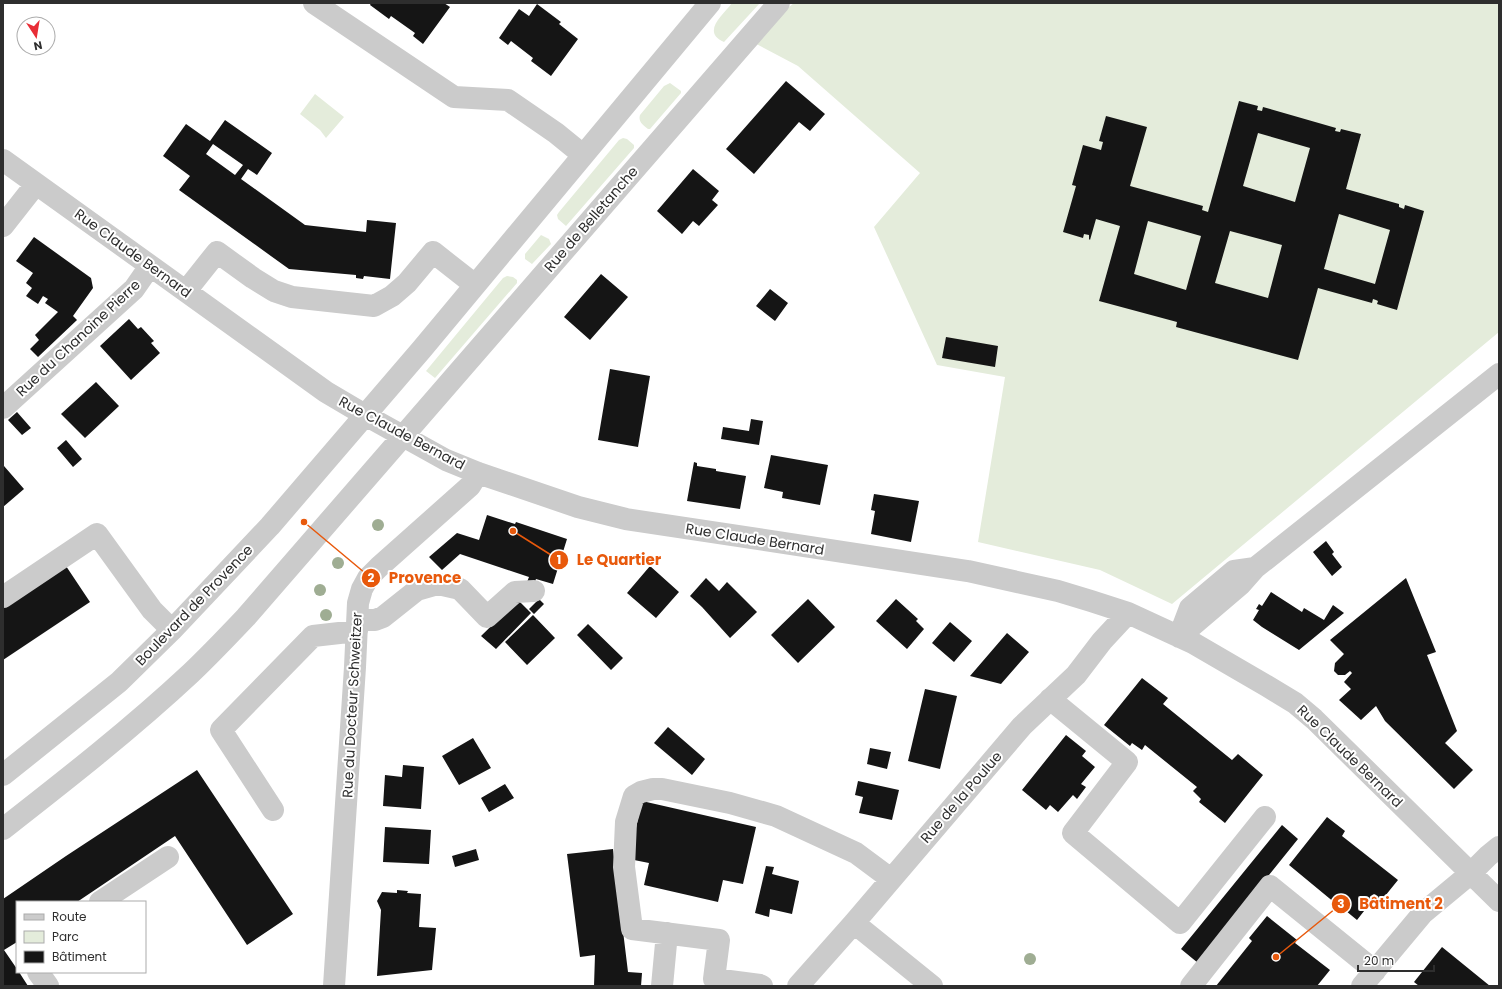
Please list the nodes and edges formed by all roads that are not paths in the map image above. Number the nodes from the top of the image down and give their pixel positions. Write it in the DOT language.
graph roads {
  1 [pos="314,3"];
  2 [pos="710,3"];
  3 [pos="779,3"];
  4 [pos="583,155"];
  5 [pos="3,160"];
  6 [pos="36,184"];
  7 [pos="3,226"];
  8 [pos="150,266"];
  9 [pos="475,285"];
  10 [pos="186,291"];
  11 [pos="1499,374"];
  12 [pos="3,408"];
  13 [pos="365,415"];
  14 [pos="403,436"];
  15 [pos="478,473"];
  16 [pos="534,591"];
  17 [pos="3,597"];
  18 [pos="1128,613"];
  19 [pos="357,625"];
  20 [pos="172,630"];
  21 [pos="1179,637"];
  22 [pos="1050,699"];
  23 [pos="3,775"];
  24 [pos="273,810"];
  25 [pos="1265,818"];
  26 [pos="3,829"];
  27 [pos="1499,847"];
  28 [pos="168,857"];
  29 [pos="1470,874"];
  30 [pos="891,879"];
  31 [pos="102,901"];
  32 [pos="1499,901"];
  33 [pos="854,923"];
  34 [pos="667,933"];
  35 [pos="39,973"];
  36 [pos="1369,978"];
  37 [pos="710,982"];
  38 [pos="48,986"];
  39 [pos="334,986"];
  40 [pos="662,986"];
  41 [pos="762,986"];
  42 [pos="798,986"];
  43 [pos="932,986"];
  44 [pos="1191,986"];
  1 -- 4 [label="street"];
  2 -- 4 [label="street"];
  3 -- 14 [label="street, Rue de Belletanche"];
  4 -- 9 [label="street"];
  5 -- 6 [label="street, Rue Claude Bernard"];
  6 -- 7 [label="street"];
  6 -- 8 [label="street, Rue Claude Bernard"];
  8 -- 10 [label="street, Rue Claude Bernard"];
  8 -- 12 [label="street, Rue du Chanoine Pierre"];
  9 -- 10 [label="street"];
  9 -- 13 [label="street"];
  10 -- 13 [label="street, Rue Claude Bernard"];
  11 -- 21 [label="street"];
  13 -- 14 [label="street, Rue Claude Bernard"];
  13 -- 20 [label="street, Boulevard de Provence"];
  14 -- 15 [label="street, Rue Claude Bernard"];
  14 -- 26 [label="street, Rue de Belletanche"];
  15 -- 18 [label="street, Rue Claude Bernard"];
  15 -- 19 [label="street, Rue du Docteur Schweitzer"];
  16 -- 19 [label="street"];
  17 -- 20 [label="street"];
  18 -- 21 [label="street, Rue Claude Bernard"];
  18 -- 22 [label="street, Rue de la Poulue"];
  19 -- 24 [label="street"];
  19 -- 39 [label="street, Rue du Docteur Schweitzer"];
  20 -- 23 [label="street, Boulevard de Provence"];
  21 -- 29 [label="street, Rue Claude Bernard"];
  22 -- 25 [label="street"];
  22 -- 30 [label="street, Rue de la Poulue"];
  27 -- 29 [label="street"];
  28 -- 31 [label="street"];
  29 -- 32 [label="street, Rue Claude Bernard"];
  29 -- 36 [label="street"];
  30 -- 33 [label="street, Rue de la Poulue"];
  30 -- 34 [label="street"];
  33 -- 42 [label="street, Rue de la Poulue"];
  33 -- 43 [label="street"];
  34 -- 37 [label="street"];
  34 -- 40 [label="street"];
  35 -- 38 [label="street"];
  36 -- 44 [label="street"];
  37 -- 41 [label="street"];
}
